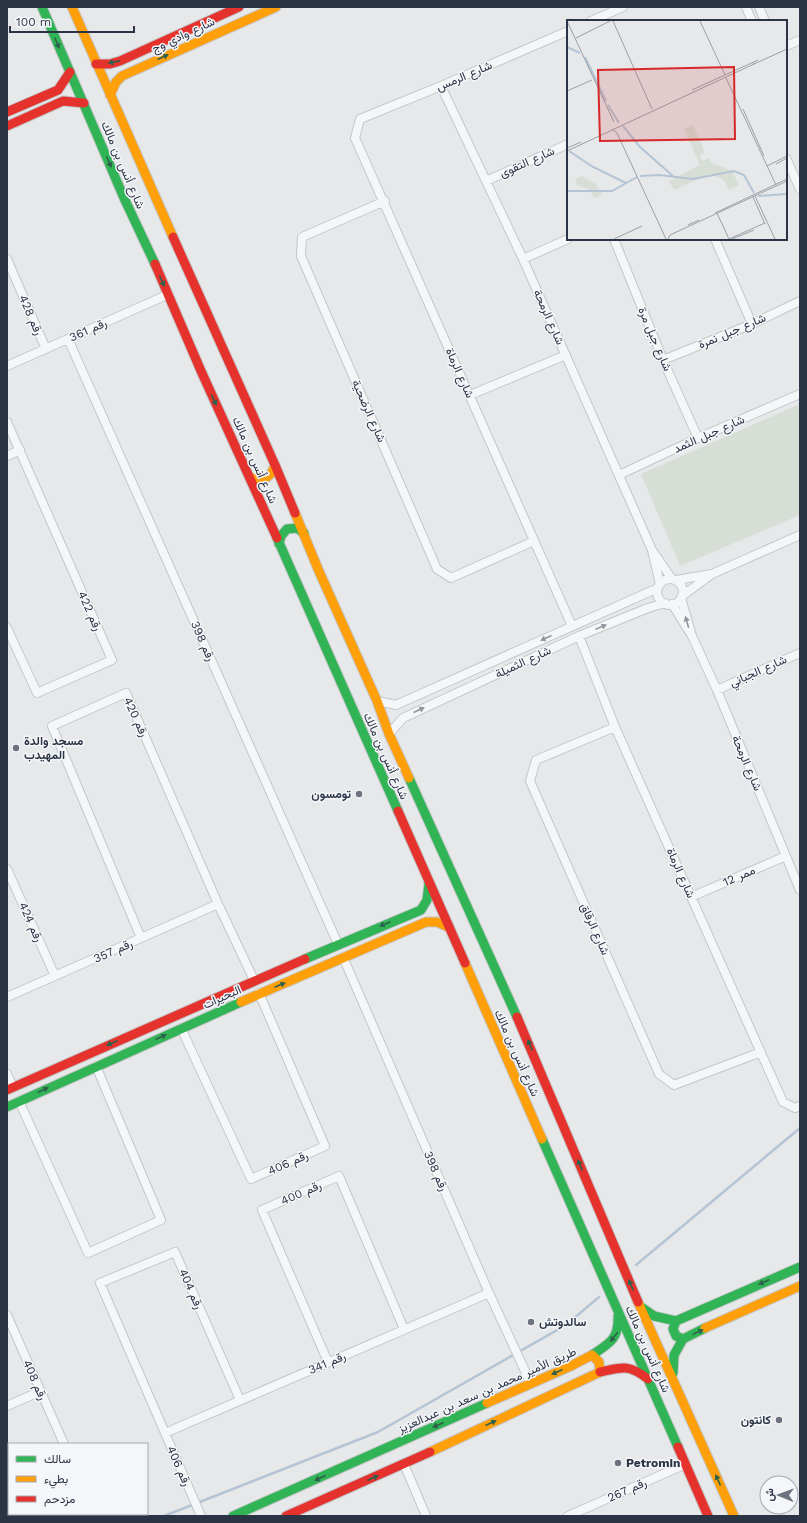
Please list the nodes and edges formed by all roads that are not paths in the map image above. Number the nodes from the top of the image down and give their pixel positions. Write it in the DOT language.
graph roads {
  1 [pos="42,7"];
  2 [pos="72,7"];
  3 [pos="239,7"];
  4 [pos="276,7"];
  5 [pos="623,7"];
  6 [pos="746,7"];
  7 [pos="759,7"];
  8 [pos="223,10"];
  9 [pos="593,20"];
  10 [pos="752,20"];
  11 [pos="765,20"];
  12 [pos="567,31"];
  13 [pos="800,40"];
  14 [pos="787,46"];
  15 [pos="133,56"];
  16 [pos="96,64"];
  17 [pos="139,68"];
  18 [pos="70,72"];
  19 [pos="441,86"];
  20 [pos="110,95"];
  21 [pos="36,100"];
  22 [pos="84,103"];
  23 [pos="41,111"];
  24 [pos="7,112"];
  25 [pos="360,119"];
  26 [pos="7,126"];
  27 [pos="567,144"];
  28 [pos="787,160"];
  29 [pos="486,180"];
  30 [pos="800,189"];
  31 [pos="385,201"];
  32 [pos="567,239"];
  33 [pos="614,240"];
  34 [pos="716,240"];
  35 [pos="7,259"];
  36 [pos="523,259"];
  37 [pos="169,294"];
  38 [pos="800,301"];
  39 [pos="752,324"];
  40 [pos="68,339"];
  41 [pos="46,349"];
  42 [pos="566,355"];
  43 [pos="663,360"];
  44 [pos="7,366"];
  45 [pos="800,394"];
  46 [pos="470,395"];
  47 [pos="7,422"];
  48 [pos="698,438"];
  49 [pos="20,450"];
  50 [pos="7,456"];
  51 [pos="275,465"];
  52 [pos="619,474"];
  53 [pos="251,478"];
  54 [pos="304,533"];
  55 [pos="800,535"];
  56 [pos="534,541"];
  57 [pos="279,544"];
  58 [pos="652,550"];
  59 [pos="712,574"];
  60 [pos="674,580"];
  61 [pos="659,586"];
  62 [pos="682,597"];
  63 [pos="669,604"];
  64 [pos="572,626"];
  65 [pos="7,628"];
  66 [pos="579,636"];
  67 [pos="692,636"];
  68 [pos="800,653"];
  69 [pos="717,690"];
  70 [pos="377,701"];
  71 [pos="615,727"];
  72 [pos="390,734"];
  73 [pos="786,856"];
  74 [pos="7,869"];
  75 [pos="429,883"];
  76 [pos="800,890"];
  77 [pos="692,897"];
  78 [pos="218,904"];
  79 [pos="404,917"];
  80 [pos="448,927"];
  81 [pos="407,930"];
  82 [pos="141,938"];
  83 [pos="338,944"];
  84 [pos="343,958"];
  85 [pos="55,976"];
  86 [pos="254,980"];
  87 [pos="259,993"];
  88 [pos="7,997"];
  89 [pos="181,1028"];
  90 [pos="761,1052"];
  91 [pos="96,1066"];
  92 [pos="7,1074"];
  93 [pos="10,1088"];
  94 [pos="19,1101"];
  95 [pos="800,1106"];
  96 [pos="7,1107"];
  97 [pos="800,1266"];
  98 [pos="100,1283"];
  99 [pos="800,1286"];
  100 [pos="489,1292"];
  101 [pos="640,1306"];
  102 [pos="618,1310"];
  103 [pos="7,1315"];
  104 [pos="676,1321"];
  105 [pos="404,1329"];
  106 [pos="683,1339"];
  107 [pos="592,1355"];
  108 [pos="328,1362"];
  109 [pos="600,1372"];
  110 [pos="674,1379"];
  111 [pos="649,1380"];
  112 [pos="531,1384"];
  113 [pos="40,1391"];
  114 [pos="240,1400"];
  115 [pos="7,1406"];
  116 [pos="165,1433"];
  117 [pos="64,1443"];
  118 [pos="404,1464"];
  119 [pos="686,1464"];
  120 [pos="585,1513"];
  121 [pos="201,1516"];
  122 [pos="233,1516"];
  123 [pos="286,1516"];
  124 [pos="426,1516"];
  125 [pos="568,1516"];
  126 [pos="708,1516"];
  127 [pos="734,1516"];
  1 -- 18 [label="main road, شارع أنس بن مالك, one-way"];
  2 -- 16 [label="main road, شارع أنس بن مالك"];
  3 -- 8 [label="main road, شارع وادي وج"];
  17 -- 4 [label="main road, شارع وادي وج, one-way"];
  5 -- 9 [label="street"];
  6 -- 10 [label="street"];
  7 -- 11 [label="street"];
  8 -- 15 [label="main road, شارع وادي وج"];
  12 -- 19 [label="street, شارع الرمس"];
  13 -- 14 [label="street"];
  15 -- 16 [label="main road, شارع وادي وج, one-way"];
  15 -- 17 [label="main road"];
  16 -- 20 [label="main road, شارع أنس بن مالك"];
  17 -- 20 [label="main road, شارع وادي وج"];
  18 -- 21 [label="main road"];
  18 -- 22 [label="main road, شارع أنس بن مالك"];
  19 -- 25 [label="street, شارع الرمس"];
  19 -- 29 [label="street, شارع الرمحة"];
  20 -- 51 [label="main road, شارع أنس بن مالك"];
  21 -- 23 [label="main road"];
  21 -- 24 [label="main road"];
  22 -- 23 [label="main road"];
  22 -- 37 [label="main road, شارع أنس بن مالك, one-way"];
  23 -- 26 [label="main road"];
  25 -- 31 [label="street, شارع الرماة"];
  27 -- 29 [label="street, شارع التقوى"];
  28 -- 30 [label="street"];
  29 -- 36 [label="street, شارع الرمحة"];
  31 -- 46 [label="street, شارع الرماة"];
  31 -- 56 [label="street, شارع الرضحية"];
  32 -- 36 [label="street"];
  33 -- 43 [label="street, شارع جبل مرة"];
  34 -- 39 [label="street"];
  35 -- 41 [label="street, رقم 428"];
  36 -- 42 [label="street, شارع الرمحة"];
  37 -- 40 [label="street, رقم 361"];
  37 -- 53 [label="main road, شارع أنس بن مالك, one-way"];
  38 -- 39 [label="street, شارع جبل نمرة"];
  39 -- 43 [label="street, شارع جبل نمرة"];
  40 -- 41 [label="street, رقم 361"];
  40 -- 83 [label="street, رقم 398"];
  41 -- 44 [label="street, رقم 361"];
  42 -- 46 [label="street"];
  42 -- 52 [label="street, شارع الرمحة"];
  43 -- 48 [label="street, شارع جبل مرة"];
  45 -- 48 [label="street, شارع جبل الثمد"];
  46 -- 56 [label="street, شارع الرماة"];
  47 -- 49 [label="street, رقم 422"];
  48 -- 52 [label="street, شارع جبل الثمد"];
  49 -- 50 [label="street"];
  49 -- 65 [label="street, رقم 422"];
  51 -- 53 [label="main road"];
  51 -- 54 [label="main road, شارع أنس بن مالك"];
  52 -- 58 [label="street, شارع الرمحة"];
  53 -- 57 [label="main road, شارع أنس بن مالك"];
  54 -- 57 [label="main road"];
  54 -- 70 [label="main road, شارع أنس بن مالك"];
  55 -- 59 [label="street"];
  56 -- 64 [label="street, شارع الرماة"];
  57 -- 75 [label="main road, شارع أنس بن مالك"];
  58 -- 60 [label="street"];
  58 -- 61 [label="street"];
  59 -- 60 [label="street"];
  59 -- 62 [label="street"];
  60 -- 61 [label="street"];
  60 -- 62 [label="street"];
  61 -- 63 [label="street"];
  61 -- 64 [label="street, شارع الثميلة"];
  62 -- 63 [label="street"];
  67 -- 62 [label="street, one-way"];
  66 -- 63 [label="street, شارع الثميلة, one-way"];
  63 -- 67 [label="street"];
  64 -- 70 [label="street, شارع الثميلة, one-way"];
  66 -- 71 [label="street, شارع الرماة"];
  72 -- 66 [label="street, شارع الثميلة, one-way"];
  67 -- 69 [label="street, شارع الرمحة"];
  68 -- 69 [label="street, شارع الجباني"];
  69 -- 73 [label="street, شارع الرمحة"];
  70 -- 72 [label="main road, شارع أنس بن مالك"];
  71 -- 77 [label="street, شارع الرماة"];
  71 -- 90 [label="street, شارع الرقاق"];
  101 -- 72 [label="main road, شارع أنس بن مالك, one-way"];
  73 -- 76 [label="street, شارع الرمحة"];
  73 -- 77 [label="street, ممر 12"];
  74 -- 85 [label="street, رقم 424"];
  75 -- 79 [label="main road, البحيرات"];
  75 -- 80 [label="main road, شارع أنس بن مالك"];
  77 -- 90 [label="street, شارع الرماة"];
  78 -- 82 [label="street, رقم 357"];
  78 -- 82 [label="street, رقم 420"];
  78 -- 86 [label="street, رقم 420"];
  79 -- 81 [label="main road"];
  79 -- 83 [label="main road, البحيرات, one-way"];
  80 -- 81 [label="main road, البحيرات"];
  80 -- 102 [label="main road, شارع أنس بن مالك"];
  81 -- 84 [label="main road, البحيرات"];
  82 -- 85 [label="street, رقم 357"];
  83 -- 86 [label="main road, البحيرات"];
  87 -- 84 [label="main road, البحيرات, one-way"];
  84 -- 100 [label="street, رقم 398"];
  85 -- 88 [label="street, رقم 357"];
  86 -- 93 [label="main road, البحيرات, one-way"];
  87 -- 89 [label="main road, البحيرات"];
  87 -- 89 [label="street, رقم 406"];
  91 -- 89 [label="main road, البحيرات, one-way"];
  90 -- 95 [label="street, شارع الرماة"];
  94 -- 91 [label="main road, البحيرات, one-way"];
  91 -- 94 [label="street"];
  92 -- 93 [label="street"];
  94 -- 96 [label="main road, البحيرات"];
  97 -- 104 [label="main road, one-way"];
  98 -- 114 [label="street, رقم 404"];
  98 -- 116 [label="street, رقم 406"];
  106 -- 99 [label="main road, one-way"];
  100 -- 105 [label="street, رقم 341"];
  100 -- 112 [label="street, رقم 398"];
  101 -- 104 [label="main road"];
  101 -- 110 [label="main road, شارع أنس بن مالك"];
  102 -- 107 [label="main road, one-way"];
  102 -- 111 [label="main road, شارع أنس بن مالك"];
  103 -- 113 [label="street, رقم 408"];
  104 -- 106 [label="main road"];
  105 -- 108 [label="street, رقم 341"];
  105 -- 108 [label="street, رقم 400"];
  106 -- 110 [label="main road"];
  107 -- 109 [label="main road, طريق الأمير محمد بن سعد بن عبدالعزيز"];
  107 -- 112 [label="main road, طريق الأمير محمد بن سعد بن عبدالعزيز, one-way"];
  108 -- 114 [label="street, رقم 341"];
  109 -- 111 [label="main road"];
  118 -- 109 [label="main road, one-way"];
  127 -- 110 [label="main road, شارع أنس بن مالك, one-way"];
  111 -- 119 [label="main road, شارع أنس بن مالك"];
  112 -- 122 [label="main road, طريق الأمير محمد بن سعد بن عبدالعزيز, one-way"];
  113 -- 115 [label="street"];
  113 -- 117 [label="street, رقم 408"];
  114 -- 116 [label="street, رقم 341"];
  116 -- 121 [label="street, رقم 406"];
  123 -- 118 [label="main road, one-way"];
  118 -- 124 [label="street"];
  119 -- 120 [label="street, رقم 267"];
  119 -- 126 [label="main road, شارع أنس بن مالك"];
  120 -- 125 [label="street, رقم 267"];
}
